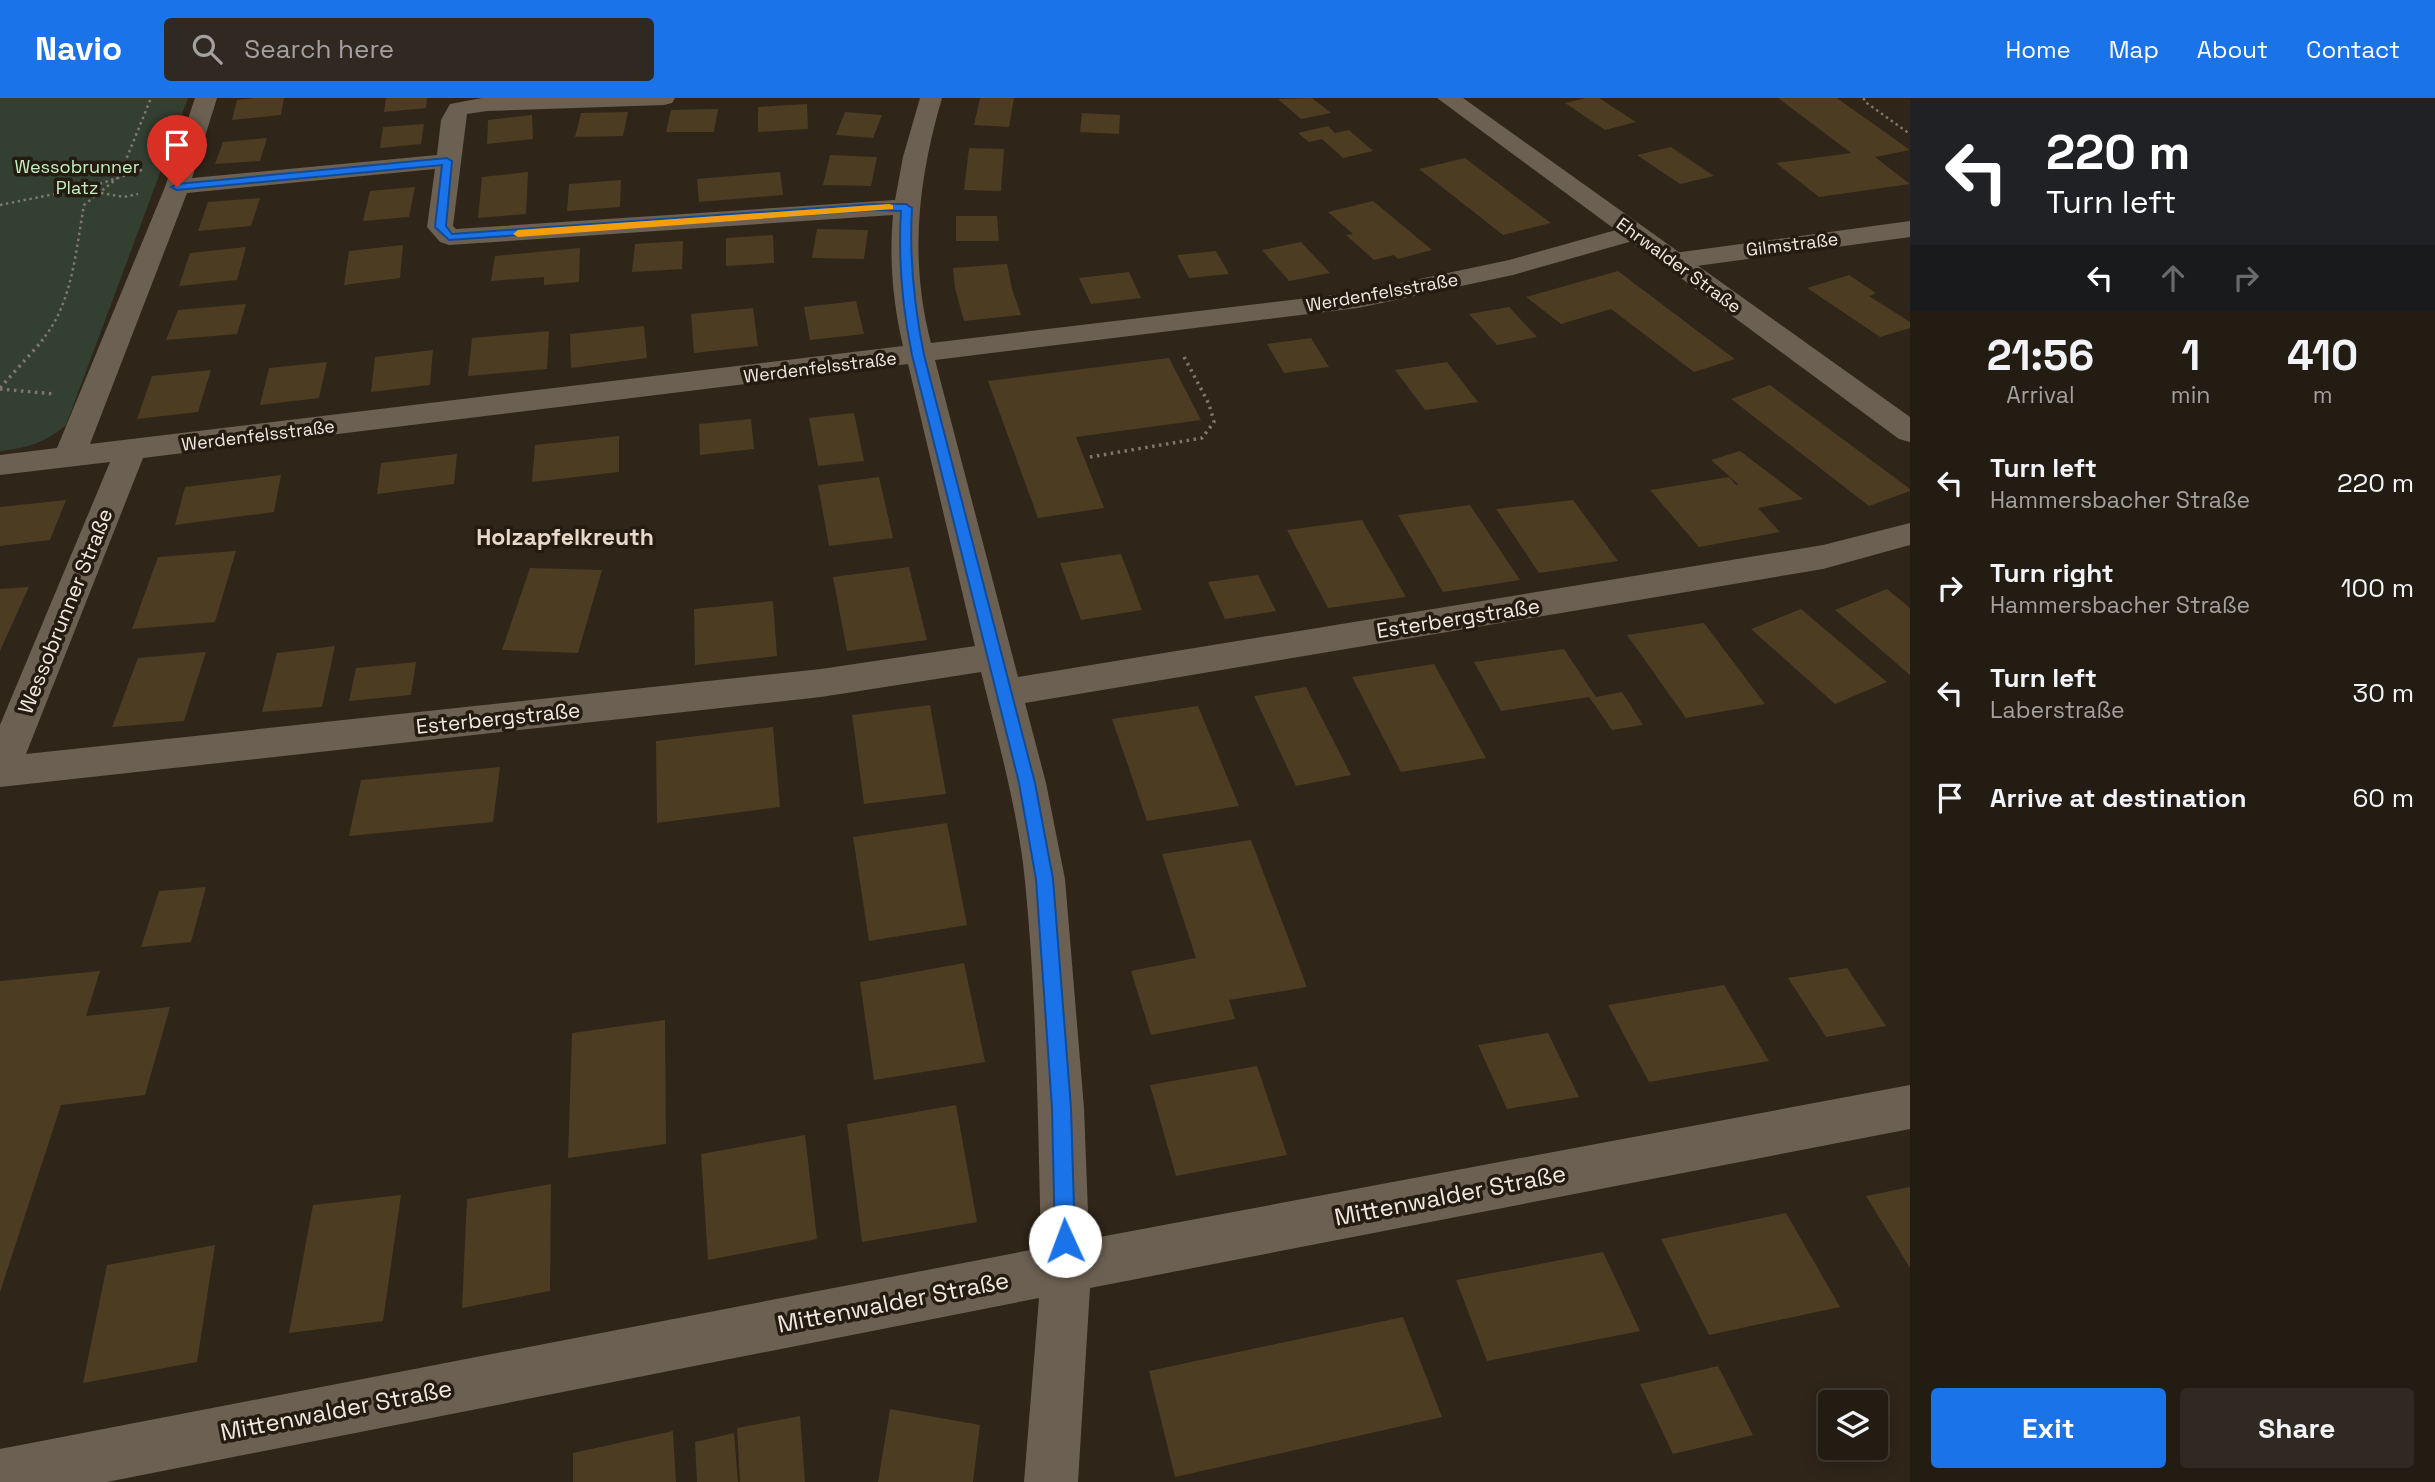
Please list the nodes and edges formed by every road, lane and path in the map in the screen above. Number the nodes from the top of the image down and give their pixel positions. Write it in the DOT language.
graph roads {
  1 [pos="151,98"];
  2 [pos="205,98"];
  3 [pos="664,98"];
  4 [pos="931,98"];
  5 [pos="1448,98"];
  6 [pos="1864,98"];
  7 [pos="1910,134"];
  8 [pos="186,155"];
  9 [pos="447,161"];
  10 [pos="119,177"];
  11 [pos="177,187"];
  12 [pos="0,205"];
  13 [pos="906,208"];
  14 [pos="1910,229"];
  15 [pos="1634,233"];
  16 [pos="1674,261"];
  17 [pos="1166,324"];
  18 [pos="918,355"];
  19 [pos="0,388"];
  20 [pos="92,398"];
  21 [pos="1910,432"];
  22 [pos="130,451"];
  23 [pos="69,457"];
  24 [pos="1090,457"];
  25 [pos="0,465"];
  26 [pos="1910,534"];
  27 [pos="999,675"];
  28 [pos="0,771"];
  29 [pos="1910,1107"];
  30 [pos="1066,1268"];
  31 [pos="0,1476"];
  32 [pos="1051,1482"];
  1 -- 10 [label="path"];
  2 -- 8 [label="street"];
  3 -- 9 [label="street"];
  4 -- 13 [label="street"];
  5 -- 15 [label="street, Ehrwalder Straße"];
  6 -- 7 [label="path"];
  8 -- 10 [label="path"];
  8 -- 11 [label="street"];
  9 -- 11 [label="street"];
  9 -- 13 [label="street"];
  10 -- 12 [label="path"];
  10 -- 19 [label="path"];
  11 -- 20 [label="street"];
  13 -- 18 [label="street"];
  14 -- 16 [label="street, Gilmstraße"];
  15 -- 16 [label="street, Ehrwalder Straße"];
  15 -- 17 [label="street, Werdenfelsstraße"];
  16 -- 21 [label="street, Ehrwalder Straße"];
  17 -- 18 [label="street, Werdenfelsstraße"];
  17 -- 24 [label="path"];
  18 -- 22 [label="street, Werdenfelsstraße"];
  18 -- 27 [label="street"];
  19 -- 20 [label="path"];
  20 -- 23 [label="street"];
  22 -- 23 [label="street, Werdenfelsstraße"];
  22 -- 28 [label="street, Wessobrunner Straße"];
  23 -- 25 [label="street, Werdenfelsstraße"];
  26 -- 27 [label="street, Esterbergstraße"];
  27 -- 28 [label="street, Esterbergstraße"];
  27 -- 30 [label="street"];
  29 -- 30 [label="street, Mittenwalder Straße"];
  30 -- 31 [label="street, Mittenwalder Straße"];
  30 -- 32 [label="street"];
}
